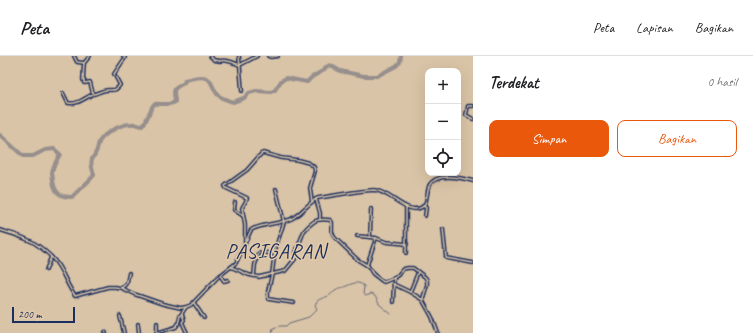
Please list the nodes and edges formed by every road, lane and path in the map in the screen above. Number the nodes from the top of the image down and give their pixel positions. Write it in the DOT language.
graph roads {
  1 [pos="74,56"];
  2 [pos="90,56"];
  3 [pos="122,56"];
  4 [pos="127,56"];
  5 [pos="210,56"];
  6 [pos="239,56"];
  7 [pos="257,56"];
  8 [pos="268,56"];
  9 [pos="271,56"];
  10 [pos="278,56"];
  11 [pos="125,58"];
  12 [pos="84,63"];
  13 [pos="240,65"];
  14 [pos="242,91"];
  15 [pos="63,93"];
  16 [pos="93,94"];
  17 [pos="473,106"];
  18 [pos="473,119"];
  19 [pos="473,181"];
  20 [pos="276,189"];
  21 [pos="316,199"];
  22 [pos="235,202"];
  23 [pos="312,202"];
  24 [pos="423,206"];
  25 [pos="406,207"];
  26 [pos="371,208"];
  27 [pos="243,216"];
  28 [pos="425,216"];
  29 [pos="320,220"];
  30 [pos="284,222"];
  31 [pos="443,229"];
  32 [pos="0,230"];
  33 [pos="0,234"];
  34 [pos="357,236"];
  35 [pos="370,237"];
  36 [pos="376,238"];
  37 [pos="245,242"];
  38 [pos="407,244"];
  39 [pos="259,253"];
  40 [pos="265,253"];
  41 [pos="275,253"];
  42 [pos="406,253"];
  43 [pos="51,257"];
  44 [pos="473,262"];
  45 [pos="367,266"];
  46 [pos="231,267"];
  47 [pos="46,270"];
  48 [pos="418,272"];
  49 [pos="128,273"];
  50 [pos="272,274"];
  51 [pos="220,275"];
  52 [pos="254,276"];
  53 [pos="394,278"];
  54 [pos="228,280"];
  55 [pos="393,284"];
  56 [pos="121,288"];
  57 [pos="410,292"];
  58 [pos="423,300"];
  59 [pos="193,302"];
  60 [pos="294,302"];
  61 [pos="393,302"];
  62 [pos="186,307"];
  63 [pos="182,314"];
  64 [pos="120,316"];
  65 [pos="204,318"];
  66 [pos="157,323"];
  67 [pos="138,324"];
  68 [pos="124,333"];
  69 [pos="139,333"];
  70 [pos="157,333"];
  71 [pos="187,333"];
  72 [pos="438,333"];
  1 -- 12 [label="street"];
  2 -- 12 [label="street"];
  3 -- 11 [label="street"];
  4 -- 11 [label="street"];
  5 -- 13 [label="street"];
  6 -- 13 [label="street"];
  7 -- 13 [label="street"];
  8 -- 9 [label="street"];
  9 -- 10 [label="street"];
  11 -- 16 [label="street"];
  12 -- 16 [label="street"];
  13 -- 14 [label="street"];
  15 -- 16 [label="street"];
  17 -- 18 [label="street"];
  19 -- 24 [label="street"];
  20 -- 30 [label="street"];
  21 -- 23 [label="street"];
  21 -- 25 [label="street"];
  21 -- 29 [label="street"];
  22 -- 27 [label="street"];
  23 -- 27 [label="street"];
  23 -- 30 [label="street"];
  24 -- 25 [label="street"];
  24 -- 28 [label="street"];
  25 -- 38 [label="street"];
  26 -- 35 [label="street"];
  27 -- 37 [label="street"];
  29 -- 45 [label="street"];
  29 -- 50 [label="street"];
  30 -- 37 [label="street"];
  30 -- 41 [label="street"];
  31 -- 44 [label="street"];
  32 -- 33 [label="street"];
  32 -- 43 [label="street"];
  34 -- 35 [label="street"];
  35 -- 36 [label="street"];
  36 -- 38 [label="street"];
  36 -- 45 [label="street"];
  37 -- 46 [label="street"];
  38 -- 42 [label="street"];
  39 -- 52 [label="street"];
  40 -- 41 [label="street"];
  41 -- 50 [label="street"];
  43 -- 47 [label="street"];
  43 -- 56 [label="street"];
  45 -- 53 [label="street"];
  46 -- 51 [label="street"];
  46 -- 52 [label="street"];
  48 -- 53 [label="street"];
  48 -- 57 [label="street"];
  48 -- 58 [label="street"];
  49 -- 56 [label="street"];
  50 -- 52 [label="street"];
  50 -- 60 [label="street"];
  51 -- 54 [label="street"];
  51 -- 59 [label="street"];
  53 -- 55 [label="street"];
  55 -- 57 [label="street"];
  55 -- 61 [label="street"];
  56 -- 62 [label="street"];
  57 -- 58 [label="street"];
  58 -- 72 [label="street"];
  59 -- 62 [label="street"];
  59 -- 65 [label="street"];
  62 -- 63 [label="street"];
  63 -- 70 [label="street"];
  63 -- 71 [label="street"];
  64 -- 68 [label="street"];
  66 -- 70 [label="street"];
  67 -- 69 [label="street"];
}
